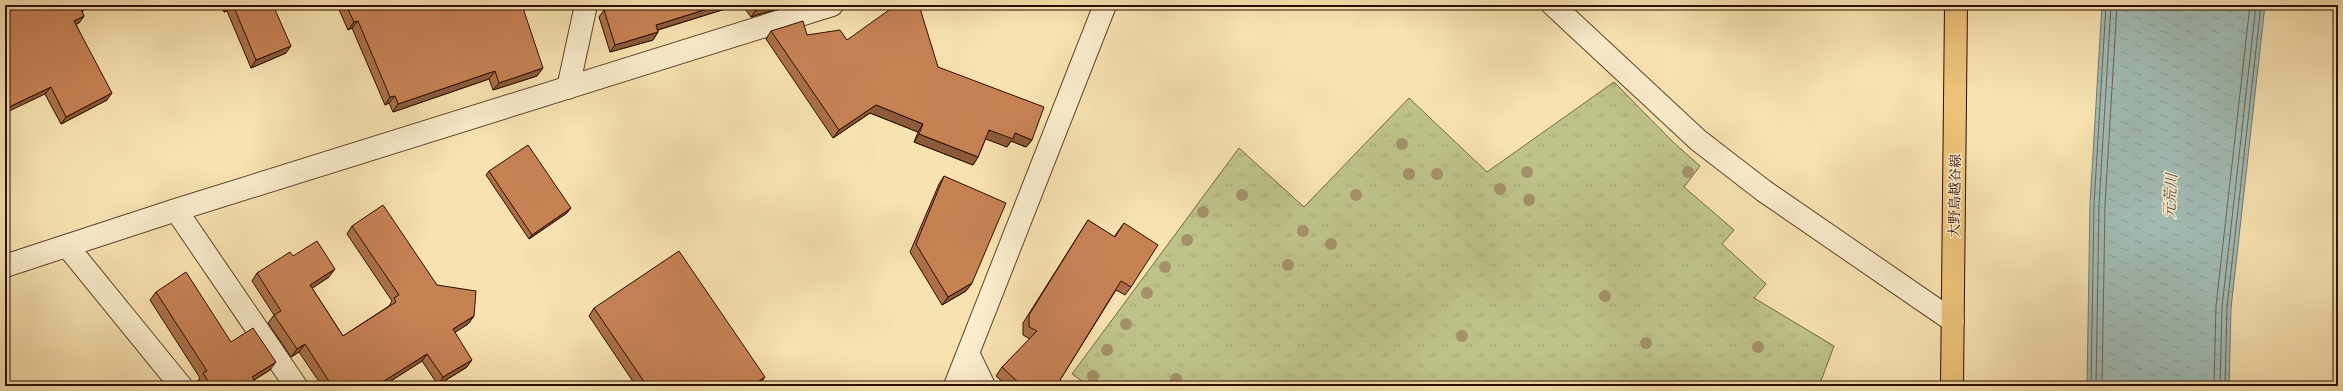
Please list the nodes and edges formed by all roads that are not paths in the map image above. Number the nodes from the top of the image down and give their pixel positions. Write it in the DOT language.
graph roads {
  1 [pos="586,5"];
  2 [pos="832,5"];
  3 [pos="1105,5"];
  4 [pos="1554,5"];
  5 [pos="1956,5"];
  6 [pos="568,88"];
  7 [pos="176,210"];
  8 [pos="67,246"];
  9 [pos="5,266"];
  10 [pos="1953,321"];
  11 [pos="968,353"];
  12 [pos="182,386"];
  13 [pos="296,386"];
  14 [pos="955,386"];
  15 [pos="984,386"];
  16 [pos="1952,386"];
  1 -- 6 [label="street"];
  2 -- 6 [label="street"];
  3 -- 11 [label="street"];
  4 -- 10 [label="street"];
  5 -- 10 [label="main road, 大野島越谷線"];
  6 -- 7 [label="street"];
  7 -- 8 [label="street"];
  7 -- 13 [label="street"];
  8 -- 9 [label="street"];
  8 -- 12 [label="street"];
  10 -- 16 [label="main road, 大野島越谷線"];
  11 -- 14 [label="street"];
  11 -- 15 [label="street"];
}
